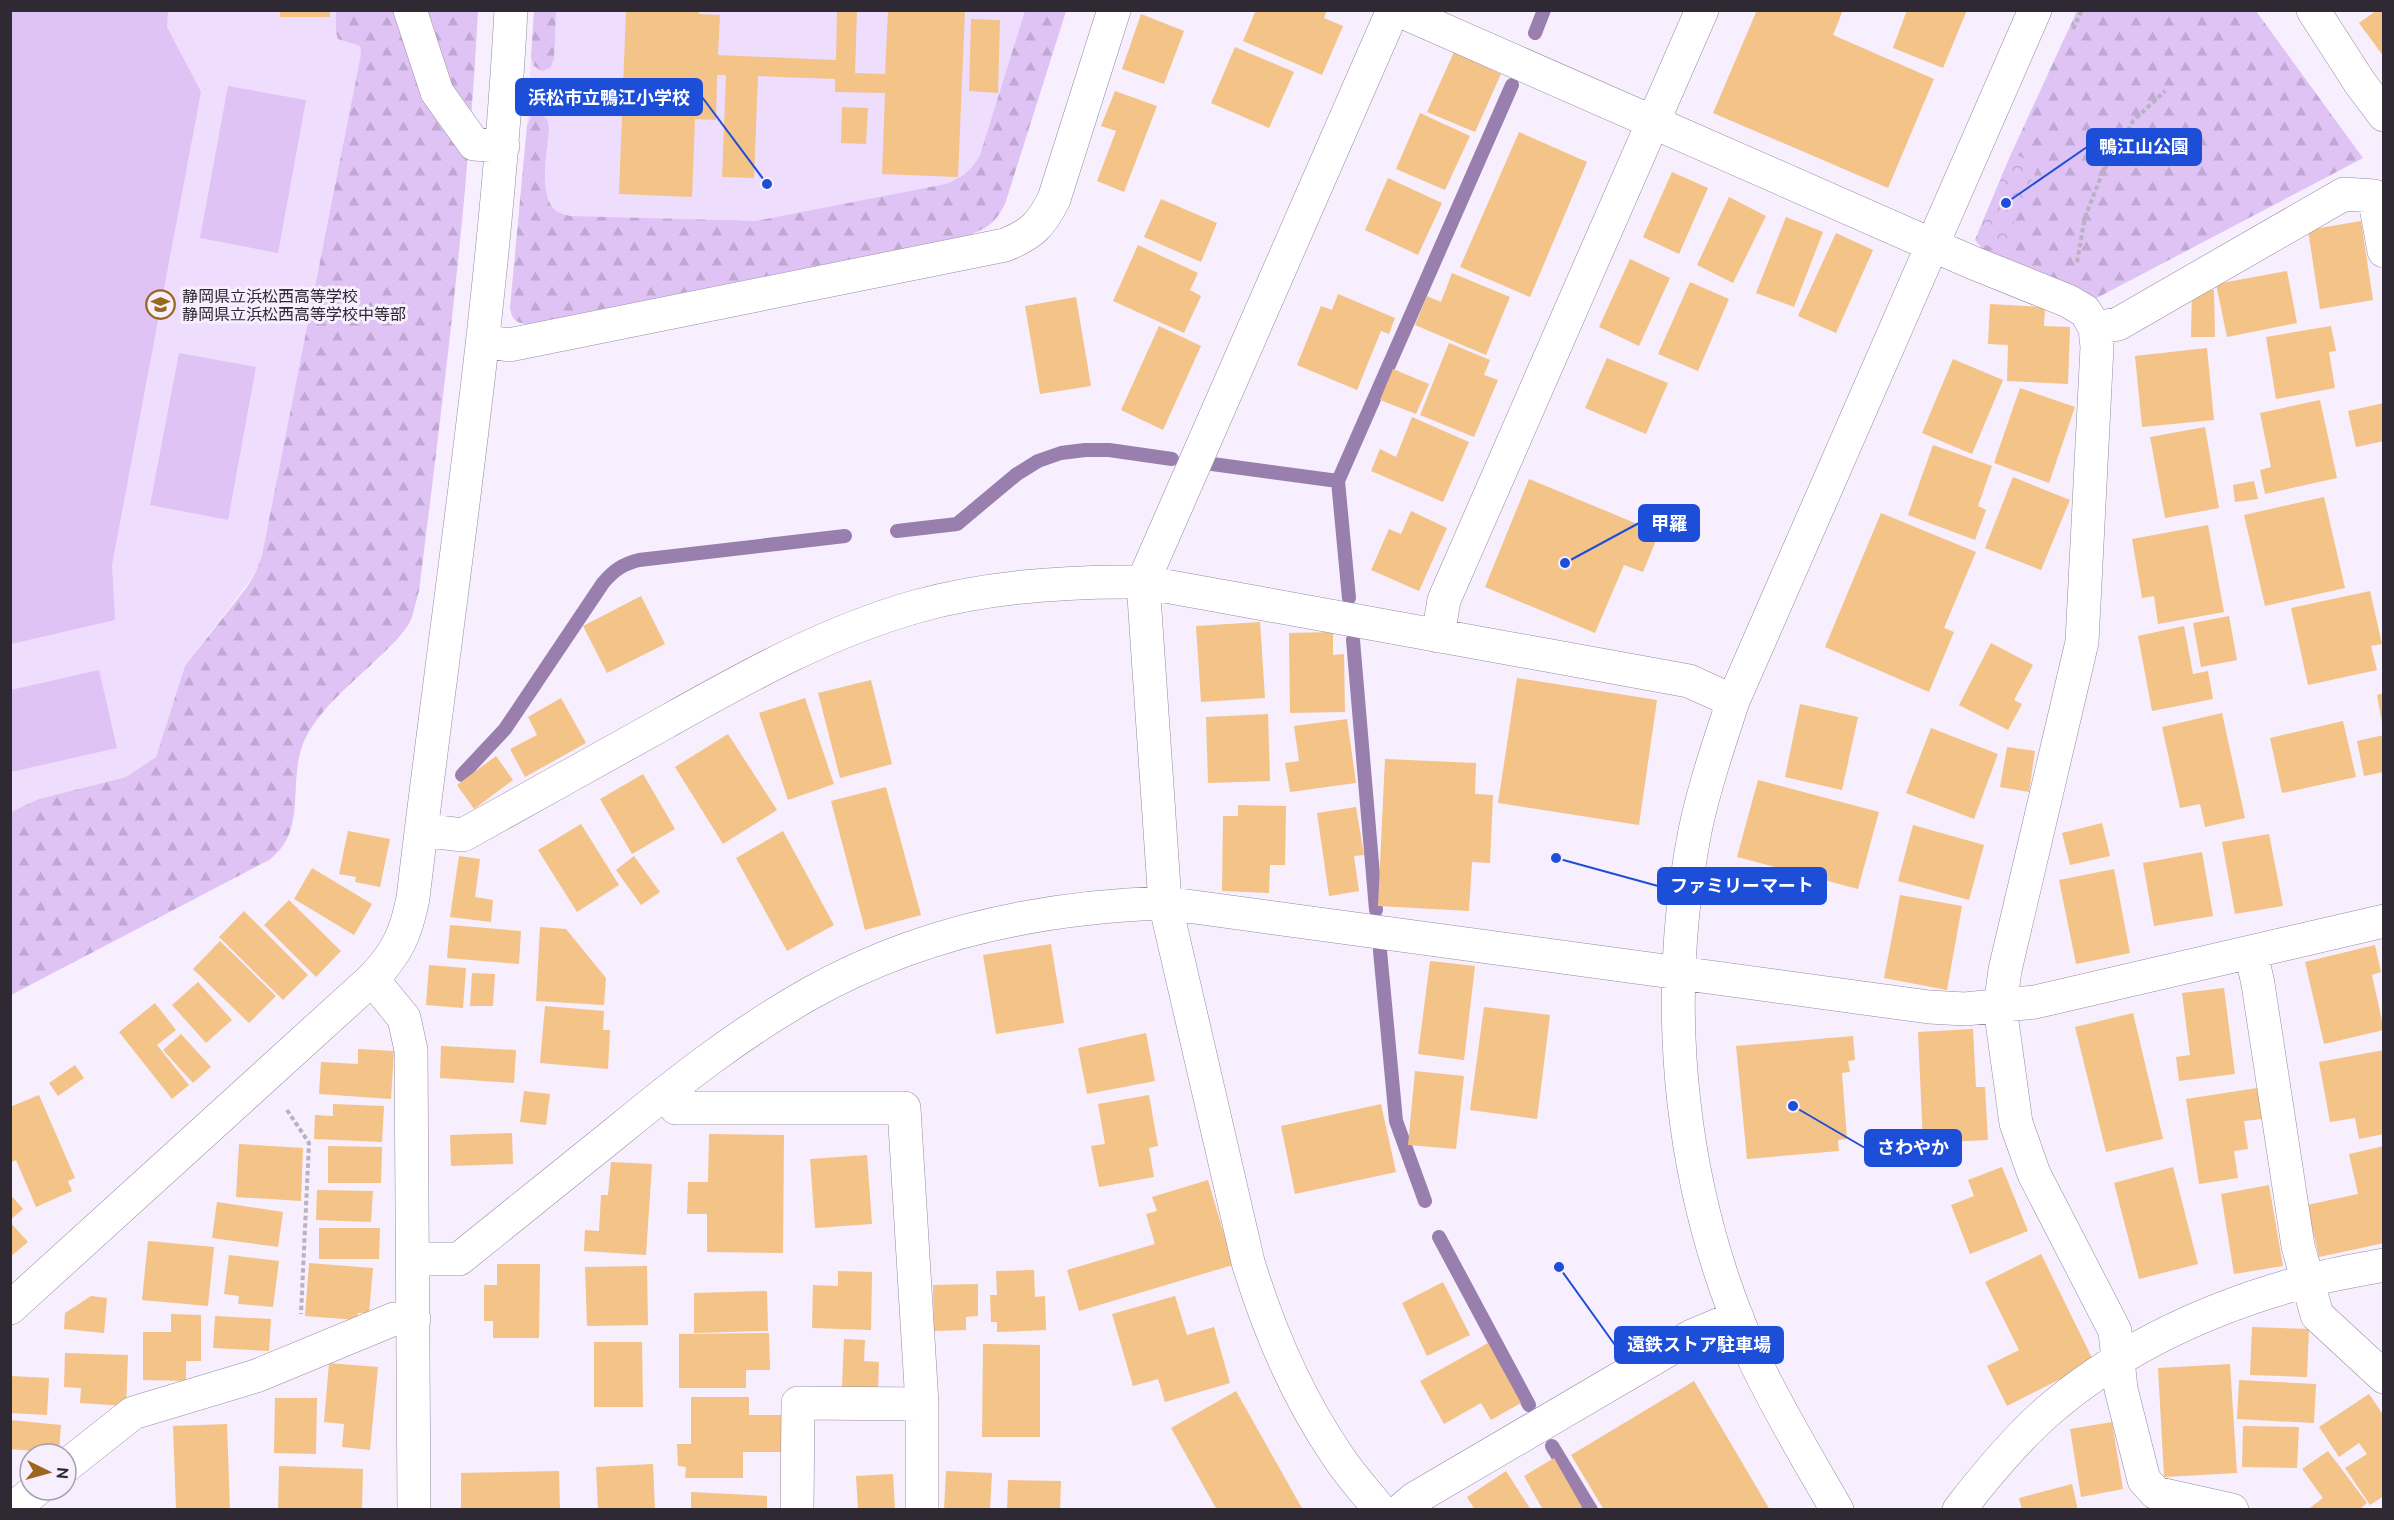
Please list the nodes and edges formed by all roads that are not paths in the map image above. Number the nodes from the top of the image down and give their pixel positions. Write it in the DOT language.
graph roads {
  1 [pos="410,10"];
  2 [pos="511,10"];
  3 [pos="1114,10"];
  4 [pos="1393,10"];
  5 [pos="1398,10"];
  6 [pos="1702,10"];
  7 [pos="2035,10"];
  8 [pos="2313,10"];
  9 [pos="2384,114"];
  10 [pos="1653,122"];
  11 [pos="503,146"];
  12 [pos="1932,245"];
  13 [pos="2384,251"];
  14 [pos="2095,328"];
  15 [pos="483,342"];
  16 [pos="1143,582"];
  17 [pos="1438,636"];
  18 [pos="1733,701"];
  19 [pos="421,830"];
  20 [pos="1165,903"];
  21 [pos="2384,921"];
  22 [pos="2251,952"];
  23 [pos="1677,973"];
  24 [pos="372,979"];
  25 [pos="2000,1007"];
  26 [pos="665,1093"];
  27 [pos="413,1259"];
  28 [pos="2384,1265"];
  29 [pos="2308,1280"];
  30 [pos="10,1308"];
  31 [pos="1737,1317"];
  32 [pos="414,1319"];
  33 [pos="2118,1360"];
  34 [pos="2384,1377"];
  35 [pos="922,1404"];
  36 [pos="78,1457"];
  37 [pos="414,1509"];
  38 [pos="797,1509"];
  39 [pos="922,1509"];
  40 [pos="1380,1509"];
  41 [pos="1401,1509"];
  42 [pos="1837,1509"];
  43 [pos="1959,1509"];
  44 [pos="2232,1509"];
  1 -- 11 [label="street"];
  2 -- 11 [label="street"];
  3 -- 15 [label="street"];
  4 -- 16 [label="street"];
  5 -- 10 [label="street"];
  6 -- 10 [label="street"];
  7 -- 12 [label="street"];
  8 -- 9 [label="street"];
  10 -- 12 [label="street"];
  10 -- 17 [label="street"];
  11 -- 15 [label="street"];
  12 -- 14 [label="street"];
  12 -- 18 [label="street"];
  13 -- 14 [label="street"];
  14 -- 25 [label="street"];
  15 -- 19 [label="street"];
  16 -- 17 [label="street"];
  16 -- 19 [label="street"];
  16 -- 20 [label="street"];
  17 -- 18 [label="street"];
  18 -- 23 [label="street"];
  19 -- 24 [label="street"];
  20 -- 23 [label="street"];
  20 -- 26 [label="street"];
  20 -- 40 [label="street"];
  21 -- 22 [label="street"];
  22 -- 25 [label="street"];
  22 -- 29 [label="street"];
  23 -- 25 [label="street"];
  23 -- 31 [label="street"];
  24 -- 27 [label="street"];
  24 -- 30 [label="street"];
  25 -- 33 [label="street"];
  26 -- 27 [label="street"];
  26 -- 35 [label="street"];
  27 -- 32 [label="street"];
  28 -- 29 [label="street"];
  29 -- 33 [label="street"];
  29 -- 34 [label="street"];
  31 -- 41 [label="street"];
  31 -- 42 [label="street"];
  32 -- 36 [label="street"];
  32 -- 37 [label="street"];
  33 -- 43 [label="street"];
  33 -- 44 [label="street"];
  35 -- 38 [label="street"];
  35 -- 39 [label="street"];
}
